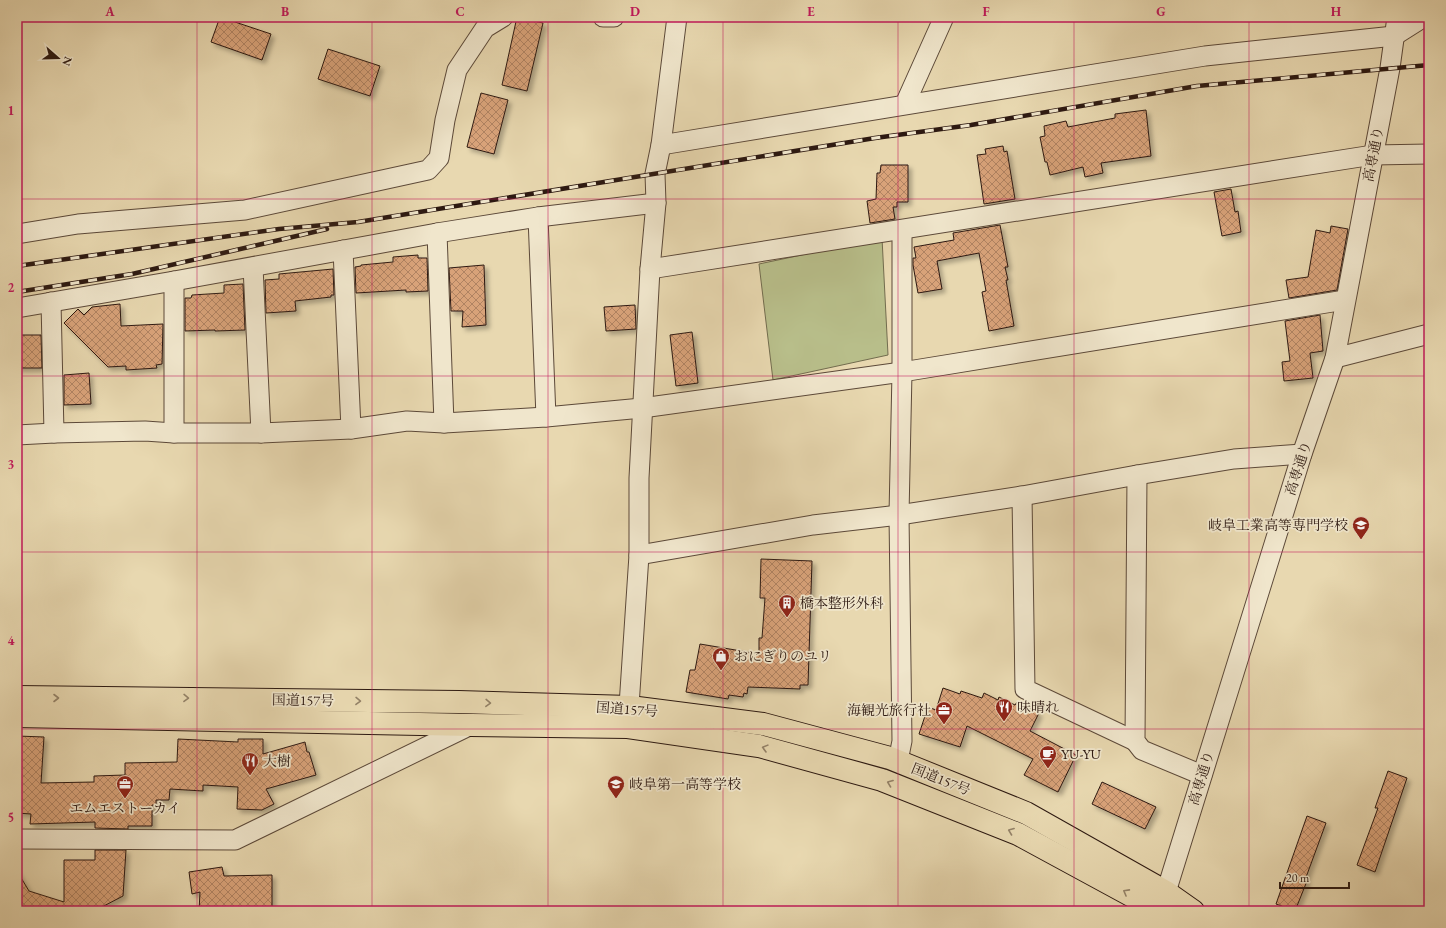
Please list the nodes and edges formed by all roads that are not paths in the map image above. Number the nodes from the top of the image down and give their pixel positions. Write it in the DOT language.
graph roads {
  1 [pos="503,17"];
  2 [pos="603,17"];
  3 [pos="614,17"];
  4 [pos="678,17"];
  5 [pos="944,17"];
  6 [pos="1397,17"];
  7 [pos="1424,17"];
  8 [pos="1394,36"];
  9 [pos="905,104"];
  10 [pos="661,145"];
  11 [pos="1429,154"];
  12 [pos="1373,155"];
  13 [pos="656,203"];
  14 [pos="538,217"];
  15 [pos="902,230"];
  16 [pos="437,233"];
  17 [pos="17,234"];
  18 [pos="343,250"];
  19 [pos="253,267"];
  20 [pos="650,269"];
  21 [pos="174,281"];
  22 [pos="1346,300"];
  23 [pos="51,302"];
  24 [pos="17,308"];
  25 [pos="1429,334"];
  26 [pos="1335,358"];
  27 [pos="902,372"];
  28 [pos="642,408"];
  29 [pos="546,417"];
  30 [pos="444,423"];
  31 [pos="351,429"];
  32 [pos="261,432"];
  33 [pos="54,433"];
  34 [pos="174,433"];
  35 [pos="17,436"];
  36 [pos="1302,454"];
  37 [pos="1137,474"];
  38 [pos="1022,496"];
  39 [pos="899,515"];
  40 [pos="639,555"];
  41 [pos="17,697"];
  42 [pos="17,716"];
  43 [pos="629,717"];
  44 [pos="471,725"];
  45 [pos="1135,741"];
  46 [pos="898,762"];
  47 [pos="1202,775"];
  48 [pos="17,839"];
  49 [pos="1162,905"];
  50 [pos="1194,911"];
  1 -- 17 [label="street"];
  2 -- 3 [label="street"];
  4 -- 10 [label="street"];
  5 -- 9 [label="street"];
  6 -- 8 [label="street, 高専通り"];
  7 -- 8 [label="street"];
  8 -- 9 [label="street"];
  8 -- 12 [label="street, 高専通り"];
  9 -- 10 [label="street"];
  10 -- 13 [label="street"];
  11 -- 12 [label="street"];
  12 -- 15 [label="street"];
  12 -- 22 [label="street, 高専通り"];
  13 -- 14 [label="street"];
  13 -- 20 [label="street"];
  14 -- 16 [label="street"];
  14 -- 29 [label="street"];
  15 -- 20 [label="street"];
  15 -- 27 [label="street"];
  16 -- 18 [label="street"];
  16 -- 30 [label="street"];
  18 -- 19 [label="street"];
  18 -- 31 [label="street"];
  19 -- 21 [label="street"];
  19 -- 32 [label="street"];
  20 -- 28 [label="street"];
  21 -- 23 [label="street"];
  21 -- 34 [label="street"];
  22 -- 26 [label="street, 高専通り"];
  22 -- 27 [label="street"];
  23 -- 24 [label="street"];
  23 -- 33 [label="street"];
  25 -- 26 [label="street"];
  26 -- 36 [label="street, 高専通り"];
  27 -- 28 [label="street"];
  27 -- 39 [label="street"];
  28 -- 29 [label="street"];
  28 -- 40 [label="street"];
  29 -- 30 [label="street"];
  30 -- 31 [label="street"];
  31 -- 32 [label="street"];
  32 -- 34 [label="street"];
  33 -- 34 [label="street"];
  33 -- 35 [label="street"];
  36 -- 37 [label="street"];
  36 -- 47 [label="street, 高専通り"];
  37 -- 38 [label="street"];
  37 -- 45 [label="street"];
  38 -- 39 [label="street"];
  38 -- 45 [label="street"];
  39 -- 40 [label="street"];
  39 -- 46 [label="street"];
  40 -- 43 [label="street"];
  41 -- 43 [label="highway, 国道157号, one-way"];
  42 -- 44 [label="highway, 国道157号"];
  43 -- 44 [label="highway, 国道157号"];
  43 -- 46 [label="highway, 国道157号"];
  49 -- 43 [label="highway, 国道157号, one-way"];
  44 -- 48 [label="street"];
  45 -- 47 [label="street"];
  46 -- 49 [label="highway, 国道157号"];
  47 -- 49 [label="street, 高専通り"];
  49 -- 50 [label="highway, 国道157号"];
}
